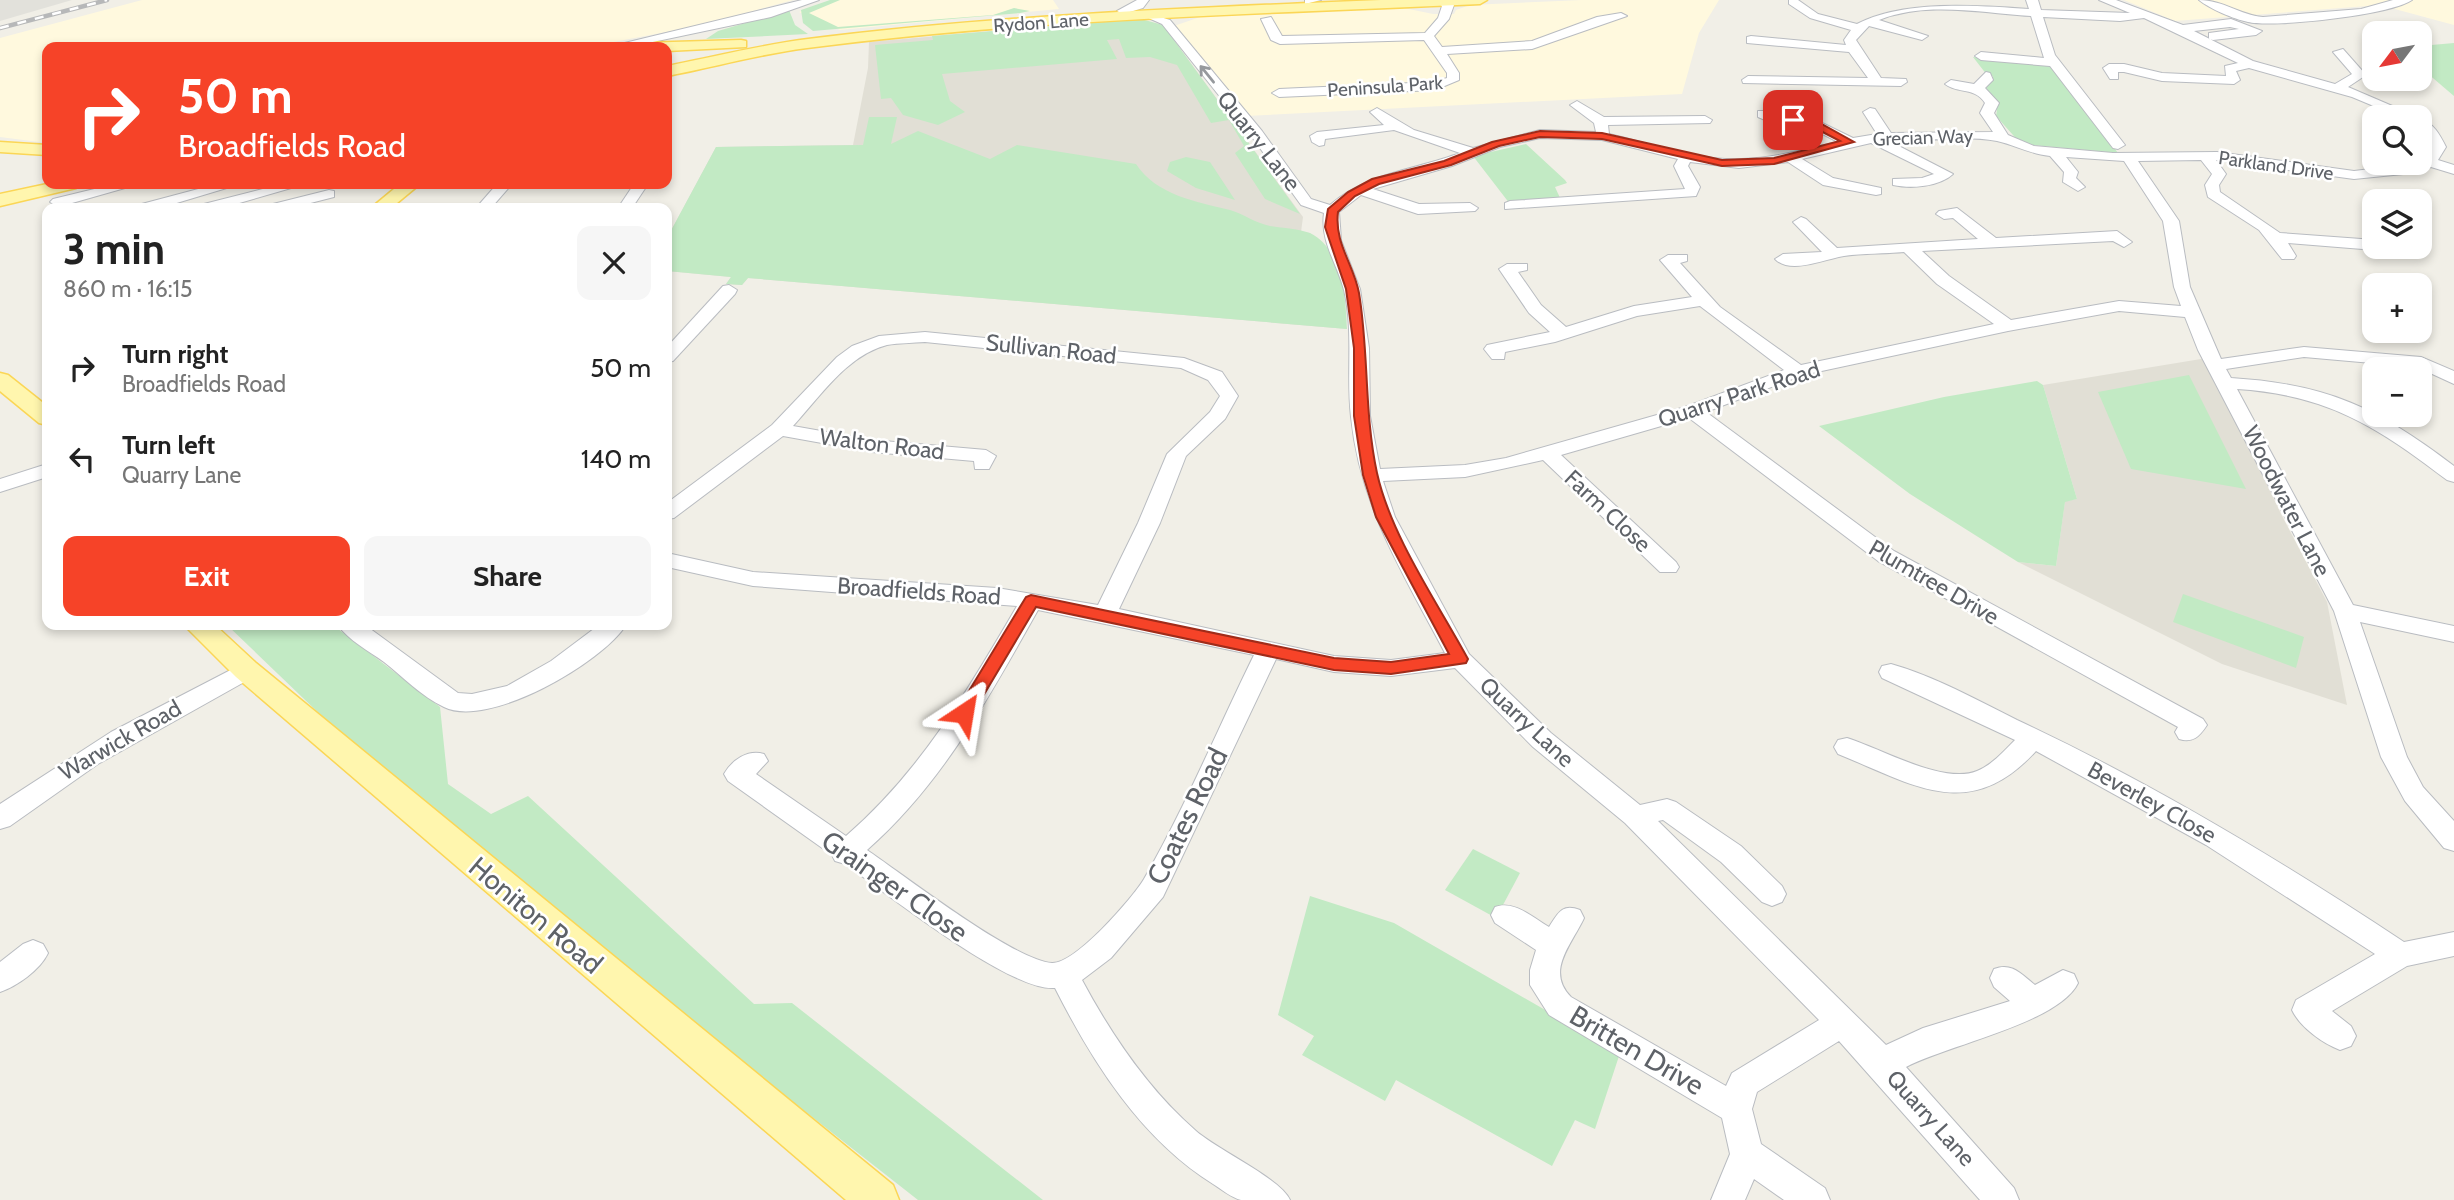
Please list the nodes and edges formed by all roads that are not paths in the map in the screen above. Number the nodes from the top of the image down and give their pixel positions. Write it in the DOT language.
graph roads {
  1 [pos="813,0"];
  2 [pos="1366,0"];
  3 [pos="1480,0"];
  4 [pos="2032,0"];
  5 [pos="2205,0"];
  6 [pos="2406,0"];
  7 [pos="1312,1"];
  8 [pos="2109,1"];
  9 [pos="1420,2"];
  10 [pos="1936,3"];
  11 [pos="1146,5"];
  12 [pos="1833,5"];
  13 [pos="1443,6"];
  14 [pos="1164,8"];
  15 [pos="781,10"];
  16 [pos="1123,10"];
  17 [pos="2037,14"];
  18 [pos="2145,14"];
  19 [pos="1621,16"];
  20 [pos="1267,19"];
  21 [pos="1864,25"];
  22 [pos="2182,29"];
  23 [pos="1571,32"];
  24 [pos="1428,36"];
  25 [pos="1922,36"];
  26 [pos="2213,36"];
  27 [pos="1599,37"];
  28 [pos="1751,40"];
  29 [pos="637,42"];
  30 [pos="701,45"];
  31 [pos="672,46"];
  32 [pos="1853,49"];
  33 [pos="1437,51"];
  34 [pos="2339,52"];
  35 [pos="1981,56"];
  36 [pos="2052,62"];
  37 [pos="2249,64"];
  38 [pos="705,65"];
  39 [pos="672,70"];
  40 [pos="672,75"];
  41 [pos="1986,76"];
  42 [pos="2114,76"];
  43 [pos="1748,80"];
  44 [pos="1878,82"];
  45 [pos="1901,82"];
  46 [pos="1951,84"];
  47 [pos="1977,88"];
  48 [pos="2337,88"];
  49 [pos="1279,93"];
  50 [pos="1577,105"];
  51 [pos="2386,105"];
  52 [pos="1377,111"];
  53 [pos="1870,112"];
  54 [pos="1705,120"];
  55 [pos="1763,120"];
  56 [pos="1396,126"];
  57 [pos="1602,129"];
  58 [pos="2432,134"];
  59 [pos="1317,137"];
  60 [pos="1880,138"];
  61 [pos="2003,138"];
  62 [pos="1849,142"];
  63 [pos="0,147"];
  64 [pos="2121,148"];
  65 [pos="42,150"];
  66 [pos="1472,152"];
  67 [pos="2054,152"];
  68 [pos="2204,155"];
  69 [pos="1686,157"];
  70 [pos="1790,157"];
  71 [pos="2432,159"];
  72 [pos="2432,163"];
  73 [pos="1957,164"];
  74 [pos="1931,165"];
  75 [pos="2454,170"];
  76 [pos="2362,174"];
  77 [pos="1898,182"];
  78 [pos="42,186"];
  79 [pos="1571,186"];
  80 [pos="2078,187"];
  81 [pos="48,189"];
  82 [pos="112,189"];
  83 [pos="214,189"];
  84 [pos="279,189"];
  85 [pos="319,189"];
  86 [pos="405,189"];
  87 [pos="500,189"];
  88 [pos="1359,189"];
  89 [pos="1876,191"];
  90 [pos="8,198"];
  91 [pos="1580,200"];
  92 [pos="58,202"];
  93 [pos="162,203"];
  94 [pos="224,203"];
  95 [pos="286,203"];
  96 [pos="386,203"];
  97 [pos="488,203"];
  98 [pos="1510,206"];
  99 [pos="1470,208"];
  100 [pos="1332,211"];
  101 [pos="1957,213"];
  102 [pos="1801,222"];
  103 [pos="2118,237"];
  104 [pos="2276,237"];
  105 [pos="1994,244"];
  106 [pos="2362,244"];
  107 [pos="1909,248"];
  108 [pos="1832,252"];
  109 [pos="2288,256"];
  110 [pos="1783,259"];
  111 [pos="1667,260"];
  112 [pos="1506,269"];
  113 [pos="729,290"];
  114 [pos="1703,300"];
  115 [pos="2191,312"];
  116 [pos="2008,326"];
  117 [pos="1563,334"];
  118 [pos="1492,348"];
  119 [pos="672,352"];
  120 [pos="1798,371"];
  121 [pos="2221,374"];
  122 [pos="2454,378"];
  123 [pos="0,380"];
  124 [pos="1692,411"];
  125 [pos="42,414"];
  126 [pos="779,429"];
  127 [pos="1548,454"];
  128 [pos="987,455"];
  129 [pos="42,472"];
  130 [pos="1371,475"];
  131 [pos="2454,476"];
  132 [pos="0,486"];
  133 [pos="672,509"];
  134 [pos="1668,567"];
  135 [pos="672,568"];
  136 [pos="1031,601"];
  137 [pos="2344,611"];
  138 [pos="1105,614"];
  139 [pos="203,630"];
  140 [pos="357,630"];
  141 [pos="607,630"];
  142 [pos="2454,634"];
  143 [pos="1268,651"];
  144 [pos="1460,659"];
  145 [pos="246,670"];
  146 [pos="1891,672"];
  147 [pos="2196,722"];
  148 [pos="2034,737"];
  149 [pos="1846,747"];
  150 [pos="737,774"];
  151 [pos="1635,816"];
  152 [pos="0,819"];
  153 [pos="2454,840"];
  154 [pos="845,853"];
  155 [pos="1772,894"];
  156 [pos="1505,915"];
  157 [pos="1570,918"];
  158 [pos="2454,944"];
  159 [pos="1553,945"];
  160 [pos="33,953"];
  161 [pos="2400,955"];
  162 [pos="1063,975"];
  163 [pos="2005,978"];
  164 [pos="0,979"];
  165 [pos="2063,983"];
  166 [pos="2033,1002"];
  167 [pos="1842,1023"];
  168 [pos="2340,1035"];
  169 [pos="1882,1063"];
  170 [pos="1736,1109"];
  171 [pos="1747,1154"];
  172 [pos="878,1200"];
  173 [pos="1273,1200"];
  174 [pos="1728,1200"];
  175 [pos="1813,1200"];
  176 [pos="2002,1200"];
  1 -- 15 [label="street"];
  2 -- 7 [label="main road, Rydon Lane"];
  3 -- 13 [label="main road, Rydon Lane"];
  4 -- 17 [label="street"];
  5 -- 6 [label="street"];
  7 -- 14 [label="main road, Rydon Lane"];
  8 -- 18 [label="street"];
  9 -- 11 [label="main road, Rydon Lane"];
  9 -- 13 [label="main road, Rydon Lane"];
  10 -- 17 [label="street"];
  10 -- 21 [label="street"];
  11 -- 14 [label="street"];
  11 -- 16 [label="street"];
  11 -- 38 [label="main road, Rydon Lane"];
  100 -- 11 [label="street, Quarry Lane, one-way"];
  12 -- 21 [label="street"];
  13 -- 24 [label="street"];
  14 -- 16 [label="main road, Rydon Lane"];
  15 -- 29 [label="street"];
  15 -- 30 [label="street"];
  16 -- 30 [label="main road, Rydon Lane"];
  17 -- 18 [label="street"];
  17 -- 36 [label="street"];
  18 -- 22 [label="street"];
  19 -- 23 [label="street"];
  20 -- 24 [label="street"];
  21 -- 25 [label="street"];
  21 -- 32 [label="street"];
  22 -- 26 [label="street"];
  22 -- 37 [label="street"];
  23 -- 27 [label="street"];
  23 -- 33 [label="street"];
  24 -- 33 [label="street, Peninsula Park"];
  28 -- 32 [label="street"];
  30 -- 31 [label="main road, Rydon Lane"];
  30 -- 38 [label="main road"];
  32 -- 44 [label="street"];
  33 -- 49 [label="street, Peninsula Park"];
  34 -- 48 [label="street"];
  35 -- 36 [label="street"];
  36 -- 64 [label="street"];
  37 -- 42 [label="street"];
  37 -- 48 [label="street"];
  38 -- 39 [label="main road"];
  38 -- 40 [label="main road"];
  41 -- 47 [label="street"];
  43 -- 44 [label="street"];
  44 -- 45 [label="street"];
  46 -- 47 [label="street"];
  47 -- 61 [label="street"];
  48 -- 51 [label="street"];
  50 -- 57 [label="street"];
  52 -- 56 [label="street"];
  53 -- 60 [label="street"];
  54 -- 57 [label="street"];
  55 -- 62 [label="street"];
  56 -- 59 [label="street"];
  56 -- 66 [label="street"];
  57 -- 66 [label="street, Grecian Way"];
  57 -- 69 [label="street, Grecian Way"];
  58 -- 71 [label="street"];
  60 -- 61 [label="street, Grecian Way"];
  60 -- 62 [label="street, Grecian Way"];
  60 -- 74 [label="street"];
  61 -- 67 [label="street, Grecian Way"];
  62 -- 70 [label="street, Grecian Way"];
  63 -- 65 [label="main road"];
  64 -- 67 [label="street, Grecian Way"];
  64 -- 68 [label="street, Parkland Drive"];
  64 -- 115 [label="street, Woodwater Lane"];
  66 -- 88 [label="street, Grecian Way"];
  67 -- 80 [label="street"];
  68 -- 76 [label="street, Parkland Drive"];
  68 -- 104 [label="street"];
  69 -- 70 [label="street, Grecian Way"];
  69 -- 91 [label="street"];
  70 -- 89 [label="street"];
  72 -- 75 [label="street"];
  73 -- 74 [label="street"];
  74 -- 77 [label="street"];
  78 -- 90 [label="main road"];
  79 -- 91 [label="street"];
  81 -- 90 [label="main road"];
  82 -- 92 [label="street"];
  83 -- 93 [label="street"];
  84 -- 94 [label="street"];
  85 -- 95 [label="street"];
  86 -- 96 [label="main road"];
  87 -- 97 [label="street"];
  88 -- 99 [label="street"];
  88 -- 100 [label="street, Grecian Way"];
  91 -- 98 [label="street"];
  100 -- 130 [label="street, Quarry Lane"];
  101 -- 105 [label="street"];
  102 -- 108 [label="street"];
  103 -- 105 [label="street"];
  104 -- 106 [label="street"];
  104 -- 109 [label="street"];
  105 -- 107 [label="street"];
  107 -- 108 [label="street"];
  107 -- 116 [label="street"];
  108 -- 110 [label="street"];
  111 -- 114 [label="street"];
  112 -- 117 [label="street"];
  113 -- 119 [label="street"];
  114 -- 117 [label="street"];
  114 -- 120 [label="street"];
  115 -- 116 [label="street, Quarry Park Road"];
  115 -- 121 [label="street, Woodwater Lane"];
  116 -- 120 [label="street, Quarry Park Road"];
  117 -- 118 [label="street"];
  120 -- 124 [label="street, Quarry Park Road"];
  121 -- 122 [label="street"];
  121 -- 131 [label="street"];
  121 -- 137 [label="street, Woodwater Lane"];
  123 -- 125 [label="main road"];
  124 -- 127 [label="street, Quarry Park Road"];
  124 -- 147 [label="street, Plumtree Drive"];
  126 -- 128 [label="street, Walton Road"];
  126 -- 133 [label="street, Sullivan Road"];
  126 -- 138 [label="street, Sullivan Road"];
  127 -- 130 [label="street, Quarry Park Road"];
  127 -- 134 [label="street, Farm Close"];
  129 -- 132 [label="street"];
  130 -- 144 [label="street, Quarry Lane"];
  135 -- 136 [label="street, Broadfields Road"];
  136 -- 138 [label="street, Broadfields Road"];
  136 -- 154 [label="street"];
  137 -- 142 [label="street"];
  137 -- 153 [label="street, Woodwater Lane"];
  138 -- 143 [label="street, Broadfields Road"];
  139 -- 145 [label="main road, Honiton Road"];
  140 -- 141 [label="street"];
  143 -- 144 [label="street, Broadfields Road"];
  143 -- 162 [label="street, Coates Road"];
  144 -- 151 [label="street, Quarry Lane"];
  145 -- 152 [label="street, Warwick Road"];
  145 -- 172 [label="main road, Honiton Road"];
  146 -- 148 [label="street, Beverley Close"];
  148 -- 149 [label="street"];
  148 -- 161 [label="street, Beverley Close"];
  150 -- 154 [label="street, Grainger Close"];
  151 -- 155 [label="street"];
  151 -- 167 [label="street, Quarry Lane"];
  154 -- 162 [label="street, Grainger Close"];
  156 -- 159 [label="street"];
  157 -- 159 [label="street, Britten Drive"];
  158 -- 161 [label="street"];
  159 -- 170 [label="street, Britten Drive"];
  160 -- 164 [label="street"];
  161 -- 168 [label="street"];
  162 -- 173 [label="street"];
  163 -- 166 [label="street"];
  165 -- 166 [label="street"];
  166 -- 169 [label="street"];
  167 -- 169 [label="street, Quarry Lane"];
  167 -- 170 [label="street"];
  169 -- 176 [label="street, Quarry Lane"];
  170 -- 171 [label="street"];
  171 -- 174 [label="street"];
  171 -- 175 [label="street"];
}
